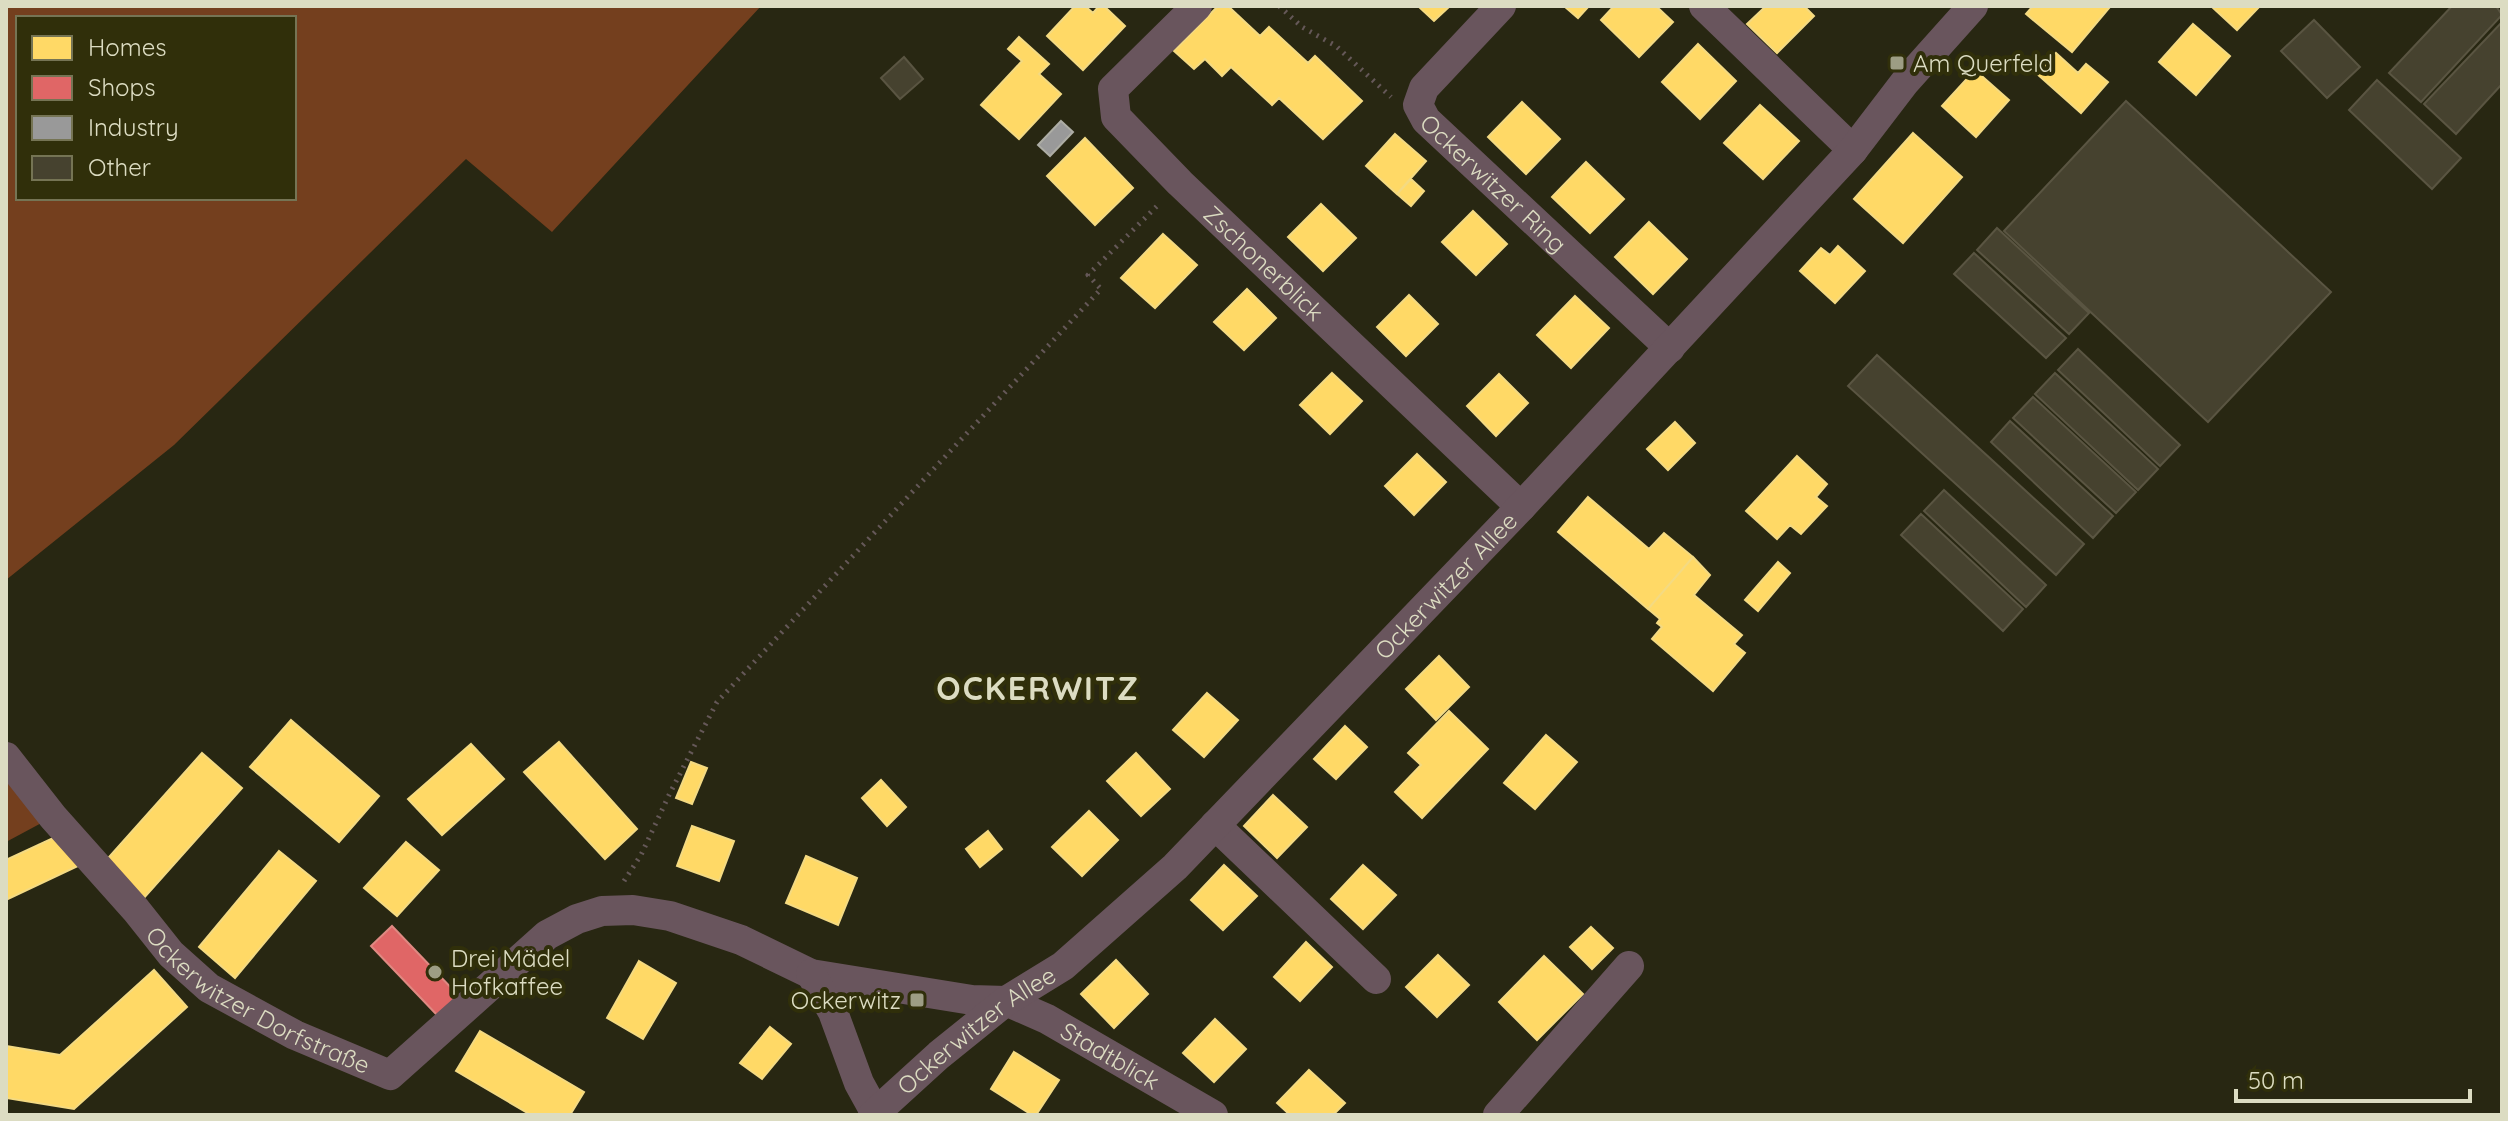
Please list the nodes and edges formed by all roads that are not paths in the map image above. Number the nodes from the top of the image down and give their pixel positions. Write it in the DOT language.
graph roads {
  1 [pos="1197,6"];
  2 [pos="1501,6"];
  3 [pos="1704,6"];
  4 [pos="1973,6"];
  5 [pos="1853,150"];
  6 [pos="1670,348"];
  7 [pos="1521,507"];
  8 [pos="6,757"];
  9 [pos="1215,825"];
  10 [pos="1629,966"];
  11 [pos="811,974"];
  12 [pos="1376,979"];
  13 [pos="1006,1001"];
  14 [pos="874,1113"];
  15 [pos="1213,1115"];
  16 [pos="1498,1115"];
  1 -- 7 [label="street, Zschonerblick"];
  2 -- 6 [label="street, Ockerwitzer Ring"];
  3 -- 5 [label="street"];
  4 -- 5 [label="street, Ockerwitzer Allee"];
  5 -- 6 [label="street, Ockerwitzer Allee"];
  6 -- 7 [label="street, Ockerwitzer Allee"];
  7 -- 9 [label="street, Ockerwitzer Allee"];
  8 -- 11 [label="street, Ockerwitzer Dorfstraße"];
  9 -- 12 [label="street"];
  9 -- 13 [label="street, Ockerwitzer Allee"];
  10 -- 16 [label="street"];
  11 -- 13 [label="street, Ockerwitzer Dorfstraße"];
  11 -- 14 [label="street"];
  13 -- 14 [label="street, Ockerwitzer Allee"];
  13 -- 15 [label="street, Stadtblick"];
}
